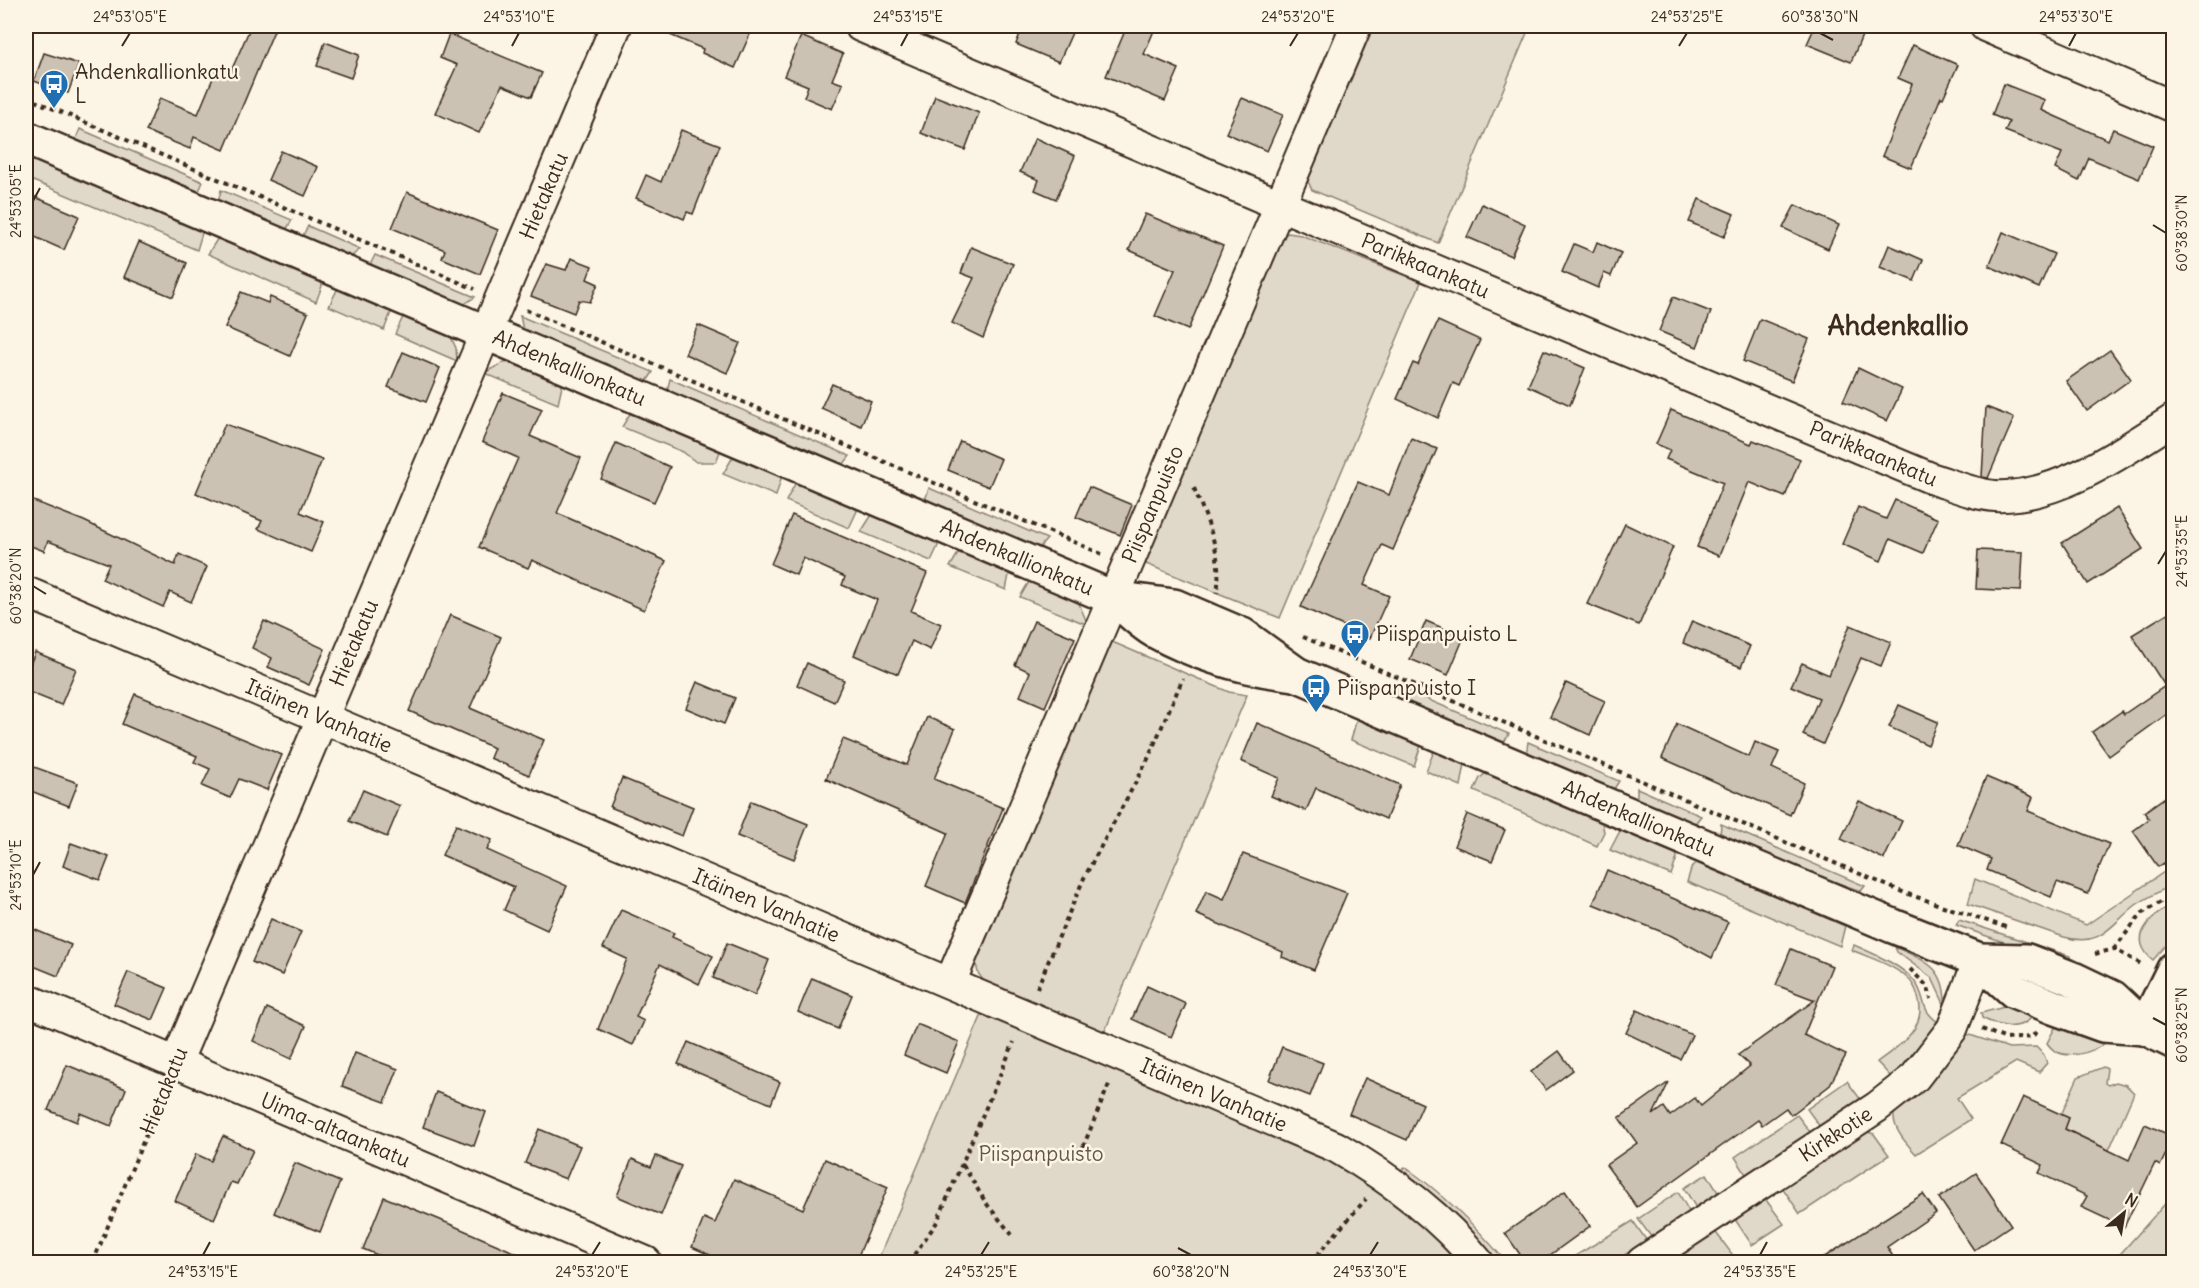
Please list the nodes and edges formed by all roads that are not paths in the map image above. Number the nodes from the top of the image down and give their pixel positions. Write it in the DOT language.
graph roads {
  1 [pos="616,26"];
  2 [pos="860,26"];
  3 [pos="1356,26"];
  4 [pos="1985,26"];
  5 [pos="2174,106"];
  6 [pos="26,138"];
  7 [pos="1280,206"];
  8 [pos="486,332"];
  9 [pos="2174,419"];
  10 [pos="26,592"];
  11 [pos="1113,598"];
  12 [pos="323,718"];
  13 [pos="1979,960"];
  14 [pos="2174,969"];
  15 [pos="950,983"];
  16 [pos="26,999"];
  17 [pos="2159,1035"];
  18 [pos="176,1063"];
  19 [pos="646,1263"];
  20 [pos="1478,1263"];
  21 [pos="1642,1263"];
  1 -- 8 [label="street, Hietakatu"];
  2 -- 7 [label="street, Parikkaankatu"];
  3 -- 7 [label="street, Piispanpuisto"];
  4 -- 5 [label="street"];
  6 -- 8 [label="street, Ahdenkallionkatu"];
  7 -- 9 [label="street, Parikkaankatu"];
  7 -- 11 [label="street, Piispanpuisto"];
  8 -- 11 [label="street, Ahdenkallionkatu"];
  8 -- 12 [label="street, Hietakatu"];
  10 -- 12 [label="street, Itäinen Vanhatie"];
  11 -- 13 [label="street, Ahdenkallionkatu"];
  11 -- 15 [label="street, Piispanpuisto"];
  12 -- 15 [label="street, Itäinen Vanhatie"];
  12 -- 18 [label="street, Hietakatu"];
  13 -- 17 [label="street, Ahdenkallionkatu"];
  13 -- 21 [label="street, Kirkkotie"];
  14 -- 17 [label="street"];
  15 -- 20 [label="street, Itäinen Vanhatie"];
  16 -- 18 [label="street, Uima-altaankatu"];
  18 -- 19 [label="street, Uima-altaankatu"];
}
